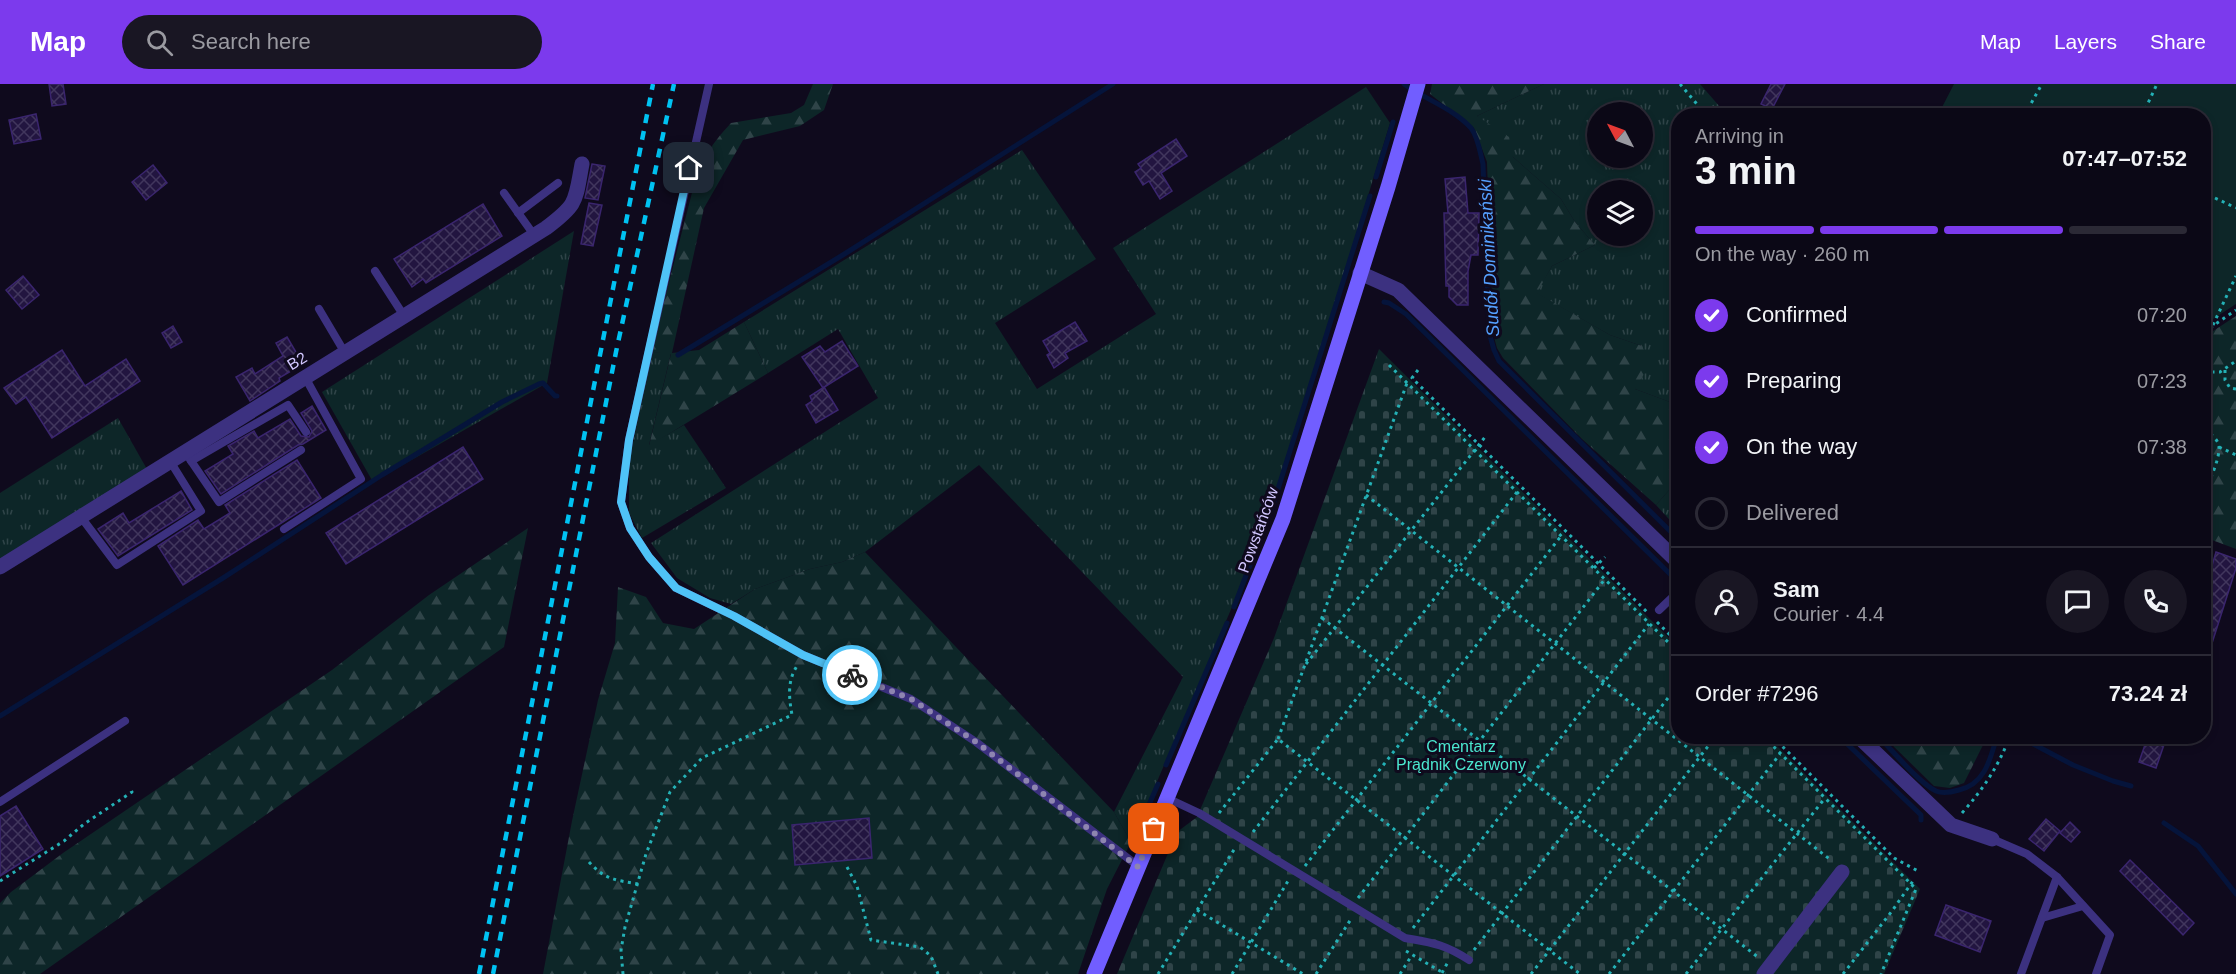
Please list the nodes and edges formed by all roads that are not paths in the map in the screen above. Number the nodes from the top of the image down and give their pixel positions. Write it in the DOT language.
graph roads {
  1 [pos="709,84"];
  2 [pos="1418,84"];
  3 [pos="582,164"];
  4 [pos="558,183"];
  5 [pos="504,194"];
  6 [pos="518,213"];
  7 [pos="534,235"];
  8 [pos="375,272"];
  9 [pos="1360,273"];
  10 [pos="319,309"];
  11 [pos="404,316"];
  12 [pos="345,353"];
  13 [pos="305,377"];
  14 [pos="306,432"];
  15 [pos="301,450"];
  16 [pos="188,457"];
  17 [pos="170,461"];
  18 [pos="81,517"];
  19 [pos="284,529"];
  20 [pos="1671,555"];
  21 [pos="0,567"];
  22 [pos="1671,598"];
  23 [pos="1659,610"];
  24 [pos="125,721"];
  25 [pos="1866,744"];
  26 [pos="1167,798"];
  27 [pos="0,802"];
  28 [pos="1992,839"];
  29 [pos="1138,867"];
  30 [pos="1839,869"];
  31 [pos="2056,877"];
  32 [pos="2083,906"];
  33 [pos="2042,918"];
  34 [pos="1468,959"];
  35 [pos="1767,970"];
  36 [pos="1094,974"];
  37 [pos="2021,974"];
  38 [pos="2096,974"];
  1 -- 29 [label="lane"];
  2 -- 9 [label="street, Powstańców"];
  3 -- 7 [label="street, B2"];
  4 -- 6 [label="lane"];
  5 -- 6 [label="lane"];
  6 -- 7 [label="lane"];
  7 -- 11 [label="street, B2"];
  8 -- 11 [label="lane"];
  9 -- 20 [label="street"];
  9 -- 26 [label="street, Powstańców"];
  10 -- 12 [label="lane"];
  11 -- 12 [label="street, B2"];
  12 -- 13 [label="street, B2"];
  13 -- 16 [label="street, B2"];
  13 -- 19 [label="lane"];
  14 -- 16 [label="lane"];
  15 -- 16 [label="lane"];
  16 -- 17 [label="street, B2"];
  17 -- 18 [label="street, B2"];
  17 -- 18 [label="lane"];
  18 -- 21 [label="street, B2"];
  22 -- 23 [label="lane"];
  24 -- 27 [label="lane"];
  25 -- 28 [label="street"];
  26 -- 29 [label="street, Powstańców"];
  26 -- 34 [label="lane"];
  28 -- 31 [label="lane"];
  29 -- 36 [label="street, Powstańców"];
  30 -- 35 [label="street"];
  31 -- 32 [label="lane"];
  31 -- 33 [label="lane"];
  32 -- 33 [label="lane"];
  32 -- 38 [label="lane"];
  33 -- 37 [label="lane"];
}
